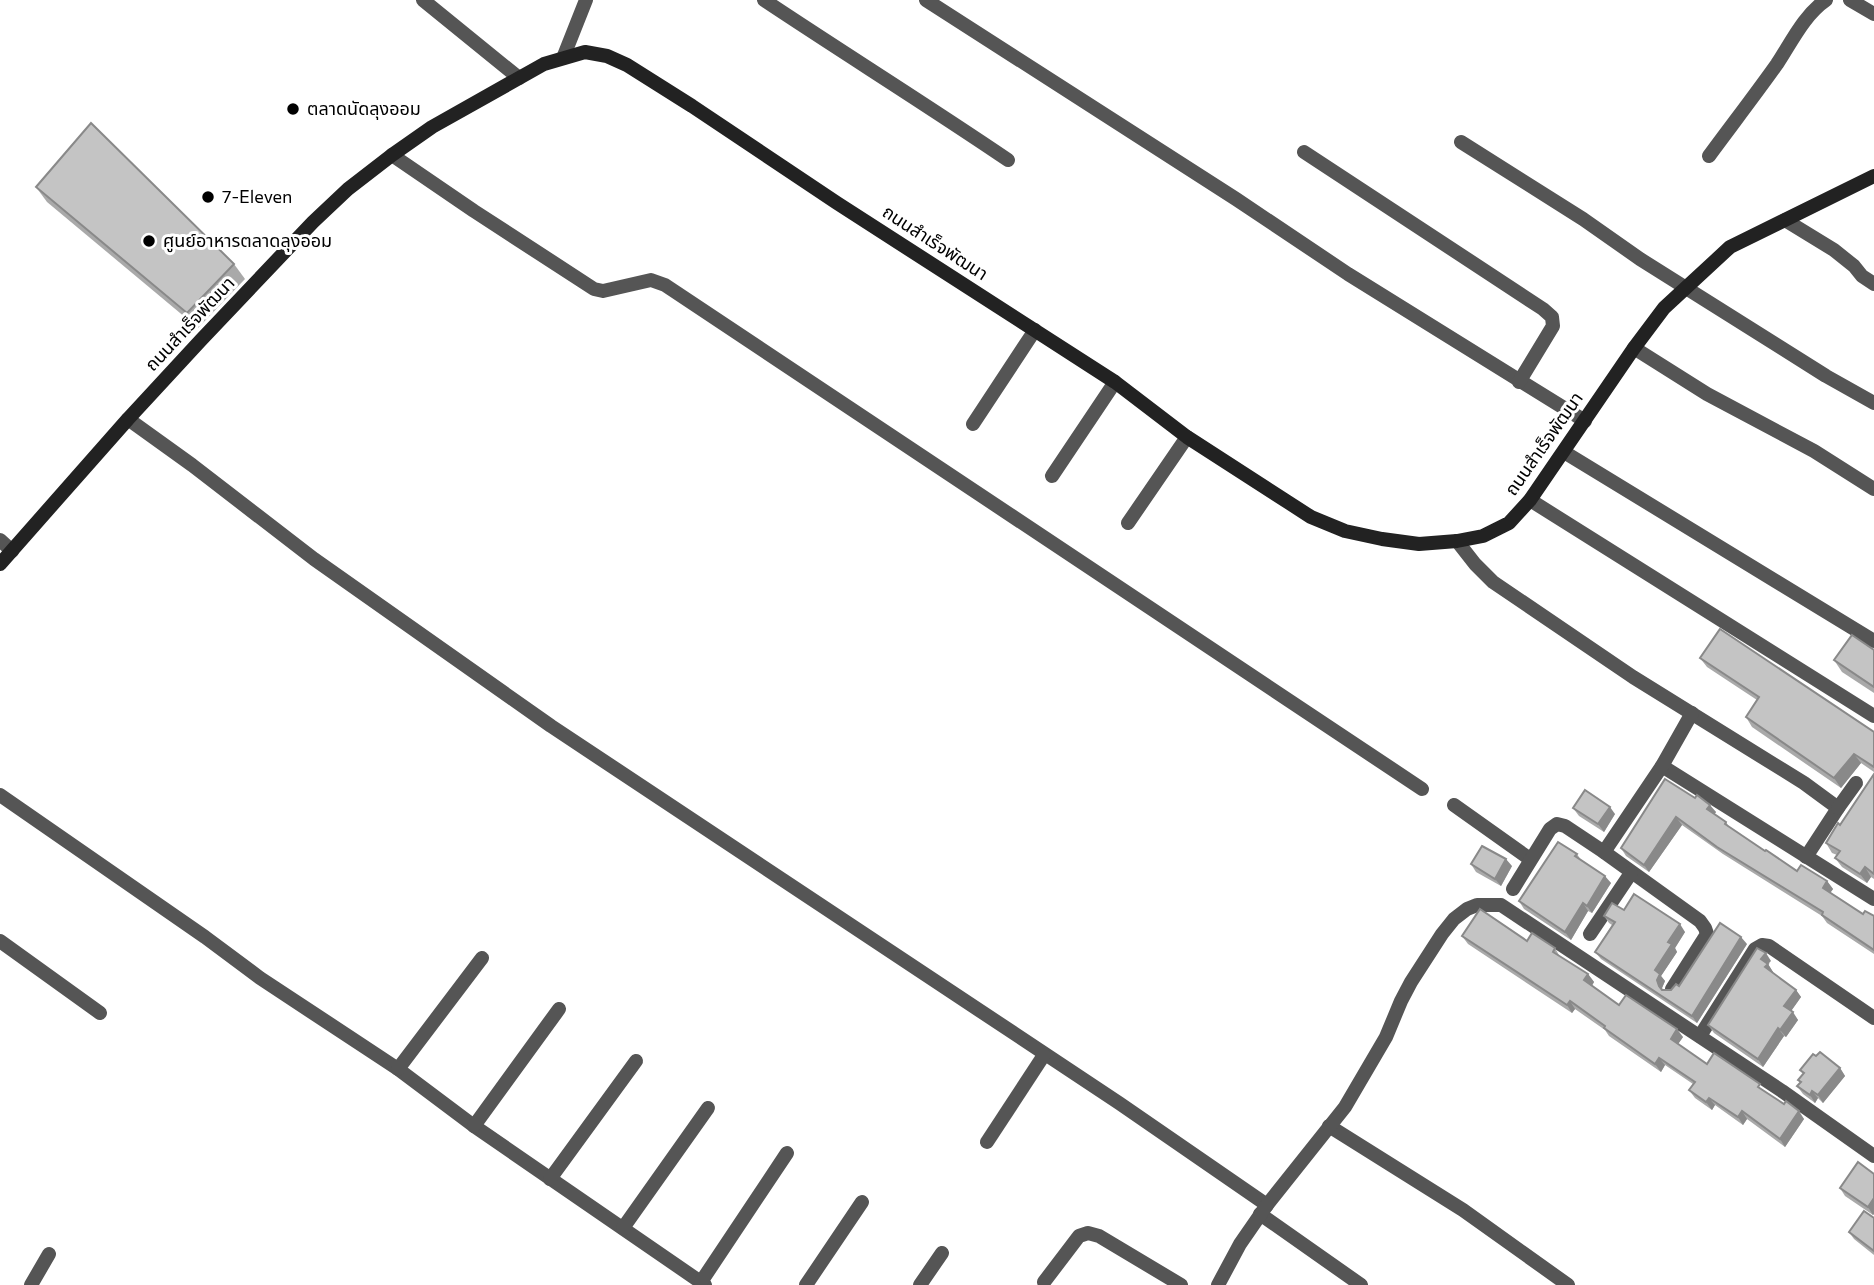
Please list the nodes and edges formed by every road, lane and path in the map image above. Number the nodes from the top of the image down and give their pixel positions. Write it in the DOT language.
graph roads {
  1 [pos="423,0"];
  2 [pos="586,0"];
  3 [pos="764,0"];
  4 [pos="926,0"];
  5 [pos="1826,0"];
  6 [pos="1850,0"];
  7 [pos="1874,14"];
  8 [pos="563,58"];
  9 [pos="519,78"];
  10 [pos="1461,142"];
  11 [pos="1304,152"];
  12 [pos="392,155"];
  13 [pos="1709,156"];
  14 [pos="1007,160"];
  15 [pos="1874,176"];
  16 [pos="1785,219"];
  17 [pos="1874,284"];
  18 [pos="1687,288"];
  19 [pos="1035,330"];
  20 [pos="1634,348"];
  21 [pos="1115,382"];
  22 [pos="1520,382"];
  23 [pos="1874,403"];
  24 [pos="128,419"];
  25 [pos="1585,421"];
  26 [pos="972,424"];
  27 [pos="1187,437"];
  28 [pos="1564,452"];
  29 [pos="1052,476"];
  30 [pos="1874,489"];
  31 [pos="1530,500"];
  32 [pos="1128,523"];
  33 [pos="0,540"];
  34 [pos="1457,541"];
  35 [pos="12,551"];
  36 [pos="0,564"];
  37 [pos="1874,641"];
  38 [pos="1692,713"];
  39 [pos="1874,716"];
  40 [pos="1662,765"];
  41 [pos="1856,783"];
  42 [pos="1422,789"];
  43 [pos="0,795"];
  44 [pos="1454,805"];
  45 [pos="1838,808"];
  46 [pos="1604,852"];
  47 [pos="1806,857"];
  48 [pos="1530,859"];
  49 [pos="1631,873"];
  50 [pos="1513,889"];
  51 [pos="1874,900"];
  52 [pos="1590,934"];
  53 [pos="0,941"];
  54 [pos="482,958"];
  55 [pos="1672,989"];
  56 [pos="559,1009"];
  57 [pos="100,1013"];
  58 [pos="1874,1018"];
  59 [pos="1700,1036"];
  60 [pos="1044,1055"];
  61 [pos="636,1061"];
  62 [pos="398,1069"];
  63 [pos="708,1108"];
  64 [pos="474,1126"];
  65 [pos="1329,1126"];
  66 [pos="987,1142"];
  67 [pos="787,1153"];
  68 [pos="1874,1156"];
  69 [pos="550,1179"];
  70 [pos="862,1202"];
  71 [pos="1263,1209"];
  72 [pos="623,1228"];
  73 [pos="942,1253"];
  74 [pos="49,1254"];
  75 [pos="1044,1282"];
  76 [pos="703,1283"];
  77 [pos="31,1285"];
  78 [pos="806,1285"];
  79 [pos="920,1285"];
  80 [pos="1181,1285"];
  81 [pos="1219,1285"];
  82 [pos="1361,1285"];
  83 [pos="1568,1285"];
  1 -- 9 [label="street"];
  2 -- 8 [label="street"];
  3 -- 14 [label="street"];
  4 -- 22 [label="street"];
  5 -- 13 [label="street"];
  6 -- 7 [label="street"];
  8 -- 9 [label="street, ถนนสำเร็จพัฒนา"];
  8 -- 19 [label="street, ถนนสำเร็จพัฒนา"];
  9 -- 12 [label="street, ถนนสำเร็จพัฒนา"];
  10 -- 18 [label="street"];
  11 -- 22 [label="street"];
  12 -- 24 [label="street, ถนนสำเร็จพัฒนา"];
  12 -- 42 [label="street"];
  15 -- 16 [label="street, ถนนสำเร็จพัฒนา"];
  16 -- 17 [label="street"];
  16 -- 18 [label="street, ถนนสำเร็จพัฒนา"];
  18 -- 20 [label="street, ถนนสำเร็จพัฒนา"];
  18 -- 23 [label="street"];
  19 -- 21 [label="street, ถนนสำเร็จพัฒนา"];
  19 -- 26 [label="street"];
  20 -- 25 [label="street, ถนนสำเร็จพัฒนา"];
  20 -- 30 [label="street"];
  21 -- 27 [label="street, ถนนสำเร็จพัฒนา"];
  21 -- 29 [label="street"];
  22 -- 25 [label="street"];
  24 -- 35 [label="street, ถนนสำเร็จพัฒนา"];
  24 -- 60 [label="street"];
  25 -- 28 [label="street, ถนนสำเร็จพัฒนา"];
  27 -- 32 [label="street"];
  27 -- 34 [label="street, ถนนสำเร็จพัฒนา"];
  28 -- 31 [label="street, ถนนสำเร็จพัฒนา"];
  28 -- 37 [label="street"];
  31 -- 34 [label="street, ถนนสำเร็จพัฒนา"];
  31 -- 39 [label="street"];
  33 -- 35 [label="street"];
  34 -- 38 [label="street"];
  35 -- 36 [label="street, ถนนสำเร็จพัฒนา"];
  38 -- 40 [label="street"];
  38 -- 45 [label="street"];
  40 -- 46 [label="street"];
  40 -- 47 [label="street"];
  41 -- 45 [label="street"];
  43 -- 62 [label="street"];
  44 -- 48 [label="street"];
  45 -- 47 [label="street"];
  46 -- 48 [label="street"];
  46 -- 49 [label="street"];
  47 -- 51 [label="street"];
  48 -- 50 [label="street"];
  49 -- 52 [label="street"];
  49 -- 55 [label="street"];
  53 -- 57 [label="street"];
  54 -- 62 [label="street"];
  56 -- 64 [label="street"];
  58 -- 59 [label="street"];
  59 -- 65 [label="street"];
  59 -- 68 [label="street"];
  60 -- 66 [label="street"];
  60 -- 71 [label="street"];
  61 -- 69 [label="street"];
  62 -- 64 [label="street"];
  63 -- 72 [label="street"];
  64 -- 69 [label="street"];
  65 -- 71 [label="street"];
  65 -- 83 [label="street"];
  67 -- 76 [label="street"];
  69 -- 72 [label="street"];
  70 -- 78 [label="street"];
  71 -- 81 [label="street"];
  71 -- 82 [label="street"];
  72 -- 76 [label="street"];
  73 -- 79 [label="street"];
  74 -- 77 [label="street"];
  75 -- 80 [label="street"];
}
